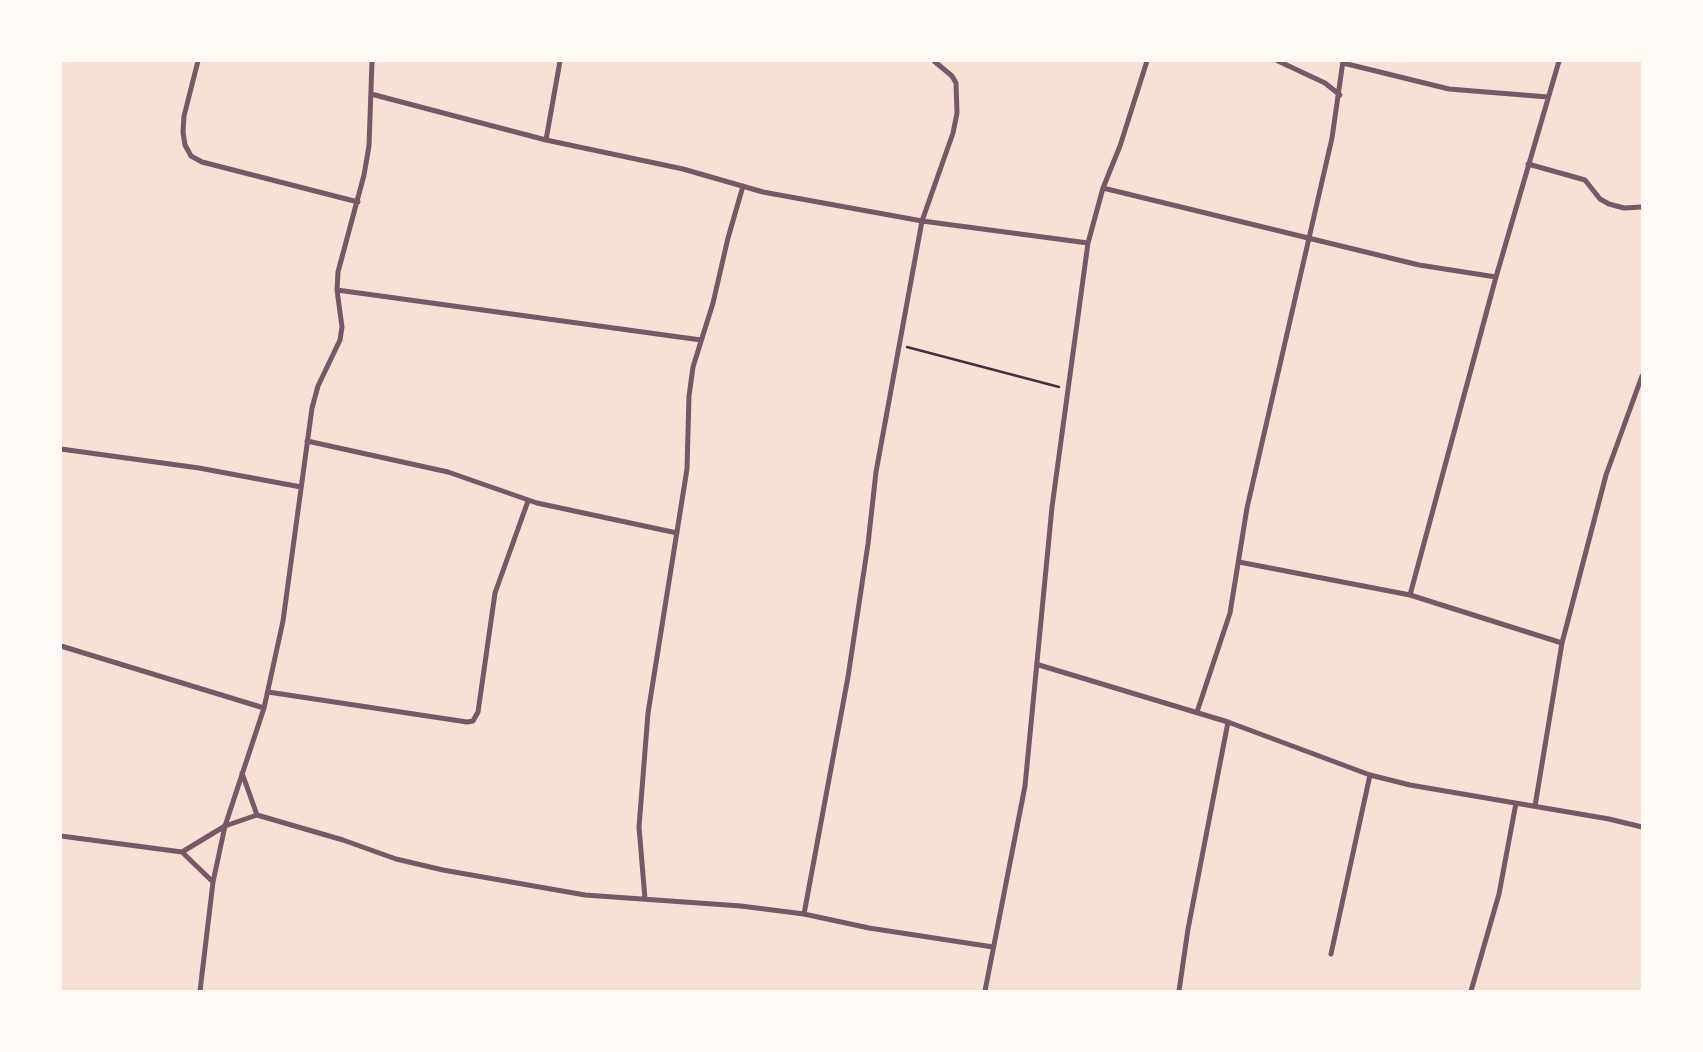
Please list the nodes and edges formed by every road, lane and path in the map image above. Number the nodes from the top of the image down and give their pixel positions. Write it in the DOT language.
graph roads {
  1 [pos="198,61"];
  2 [pos="372,61"];
  3 [pos="560,61"];
  4 [pos="934,61"];
  5 [pos="1147,61"];
  6 [pos="1278,61"];
  7 [pos="1560,61"];
  8 [pos="1343,62"];
  9 [pos="371,94"];
  10 [pos="1340,95"];
  11 [pos="1548,97"];
  12 [pos="546,140"];
  13 [pos="1528,164"];
  14 [pos="743,186"];
  15 [pos="1103,188"];
  16 [pos="358,202"];
  17 [pos="1642,207"];
  18 [pos="922,221"];
  19 [pos="1309,238"];
  20 [pos="1088,243"];
  21 [pos="1496,277"];
  22 [pos="337,290"];
  23 [pos="701,340"];
  24 [pos="898,345"];
  25 [pos="1642,376"];
  26 [pos="1067,389"];
  27 [pos="308,441"];
  28 [pos="61,449"];
  29 [pos="300,487"];
  30 [pos="528,501"];
  31 [pos="677,533"];
  32 [pos="1239,562"];
  33 [pos="1410,595"];
  34 [pos="1562,644"];
  35 [pos="61,646"];
  36 [pos="1039,665"];
  37 [pos="268,692"];
  38 [pos="264,708"];
  39 [pos="1197,712"];
  40 [pos="1228,722"];
  41 [pos="242,773"];
  42 [pos="1370,775"];
  43 [pos="1516,803"];
  44 [pos="1536,806"];
  45 [pos="257,815"];
  46 [pos="225,826"];
  47 [pos="1642,827"];
  48 [pos="61,836"];
  49 [pos="182,852"];
  50 [pos="213,882"];
  51 [pos="645,899"];
  52 [pos="804,914"];
  53 [pos="993,947"];
  54 [pos="1331,954"];
  55 [pos="200,991"];
  56 [pos="985,991"];
  57 [pos="1179,991"];
  58 [pos="1471,991"];
  1 -- 16 [label="street"];
  2 -- 9 [label="street"];
  3 -- 12 [label="street"];
  4 -- 18 [label="street"];
  5 -- 15 [label="street"];
  6 -- 10 [label="street"];
  7 -- 11 [label="street"];
  8 -- 10 [label="street"];
  8 -- 11 [label="street"];
  9 -- 12 [label="street"];
  9 -- 16 [label="street"];
  10 -- 19 [label="street"];
  11 -- 13 [label="street"];
  12 -- 14 [label="street"];
  13 -- 17 [label="street"];
  13 -- 21 [label="street"];
  14 -- 18 [label="street"];
  14 -- 23 [label="street"];
  15 -- 19 [label="street"];
  15 -- 20 [label="street"];
  16 -- 22 [label="street"];
  18 -- 20 [label="street"];
  18 -- 24 [label="street"];
  19 -- 21 [label="street"];
  19 -- 32 [label="street"];
  20 -- 26 [label="street"];
  21 -- 33 [label="street"];
  22 -- 23 [label="street"];
  22 -- 27 [label="street"];
  23 -- 31 [label="street"];
  24 -- 26 [label="path"];
  24 -- 52 [label="street"];
  25 -- 34 [label="street"];
  26 -- 36 [label="street"];
  27 -- 29 [label="street"];
  27 -- 30 [label="street"];
  28 -- 29 [label="street"];
  29 -- 37 [label="street"];
  30 -- 31 [label="street"];
  30 -- 37 [label="street"];
  31 -- 51 [label="street"];
  32 -- 33 [label="street"];
  32 -- 39 [label="street"];
  33 -- 34 [label="street"];
  34 -- 44 [label="street"];
  35 -- 38 [label="street"];
  36 -- 39 [label="street"];
  36 -- 53 [label="street"];
  37 -- 38 [label="street"];
  38 -- 41 [label="street"];
  39 -- 40 [label="street"];
  40 -- 42 [label="street"];
  40 -- 57 [label="street"];
  41 -- 45 [label="street"];
  41 -- 46 [label="street"];
  42 -- 43 [label="street"];
  42 -- 54 [label="street"];
  43 -- 44 [label="street"];
  43 -- 58 [label="street"];
  44 -- 47 [label="street"];
  45 -- 46 [label="street"];
  45 -- 51 [label="street"];
  46 -- 49 [label="street"];
  46 -- 50 [label="street"];
  48 -- 49 [label="street"];
  49 -- 50 [label="street"];
  50 -- 55 [label="street"];
  51 -- 52 [label="street"];
  52 -- 53 [label="street"];
  53 -- 56 [label="street"];
}
